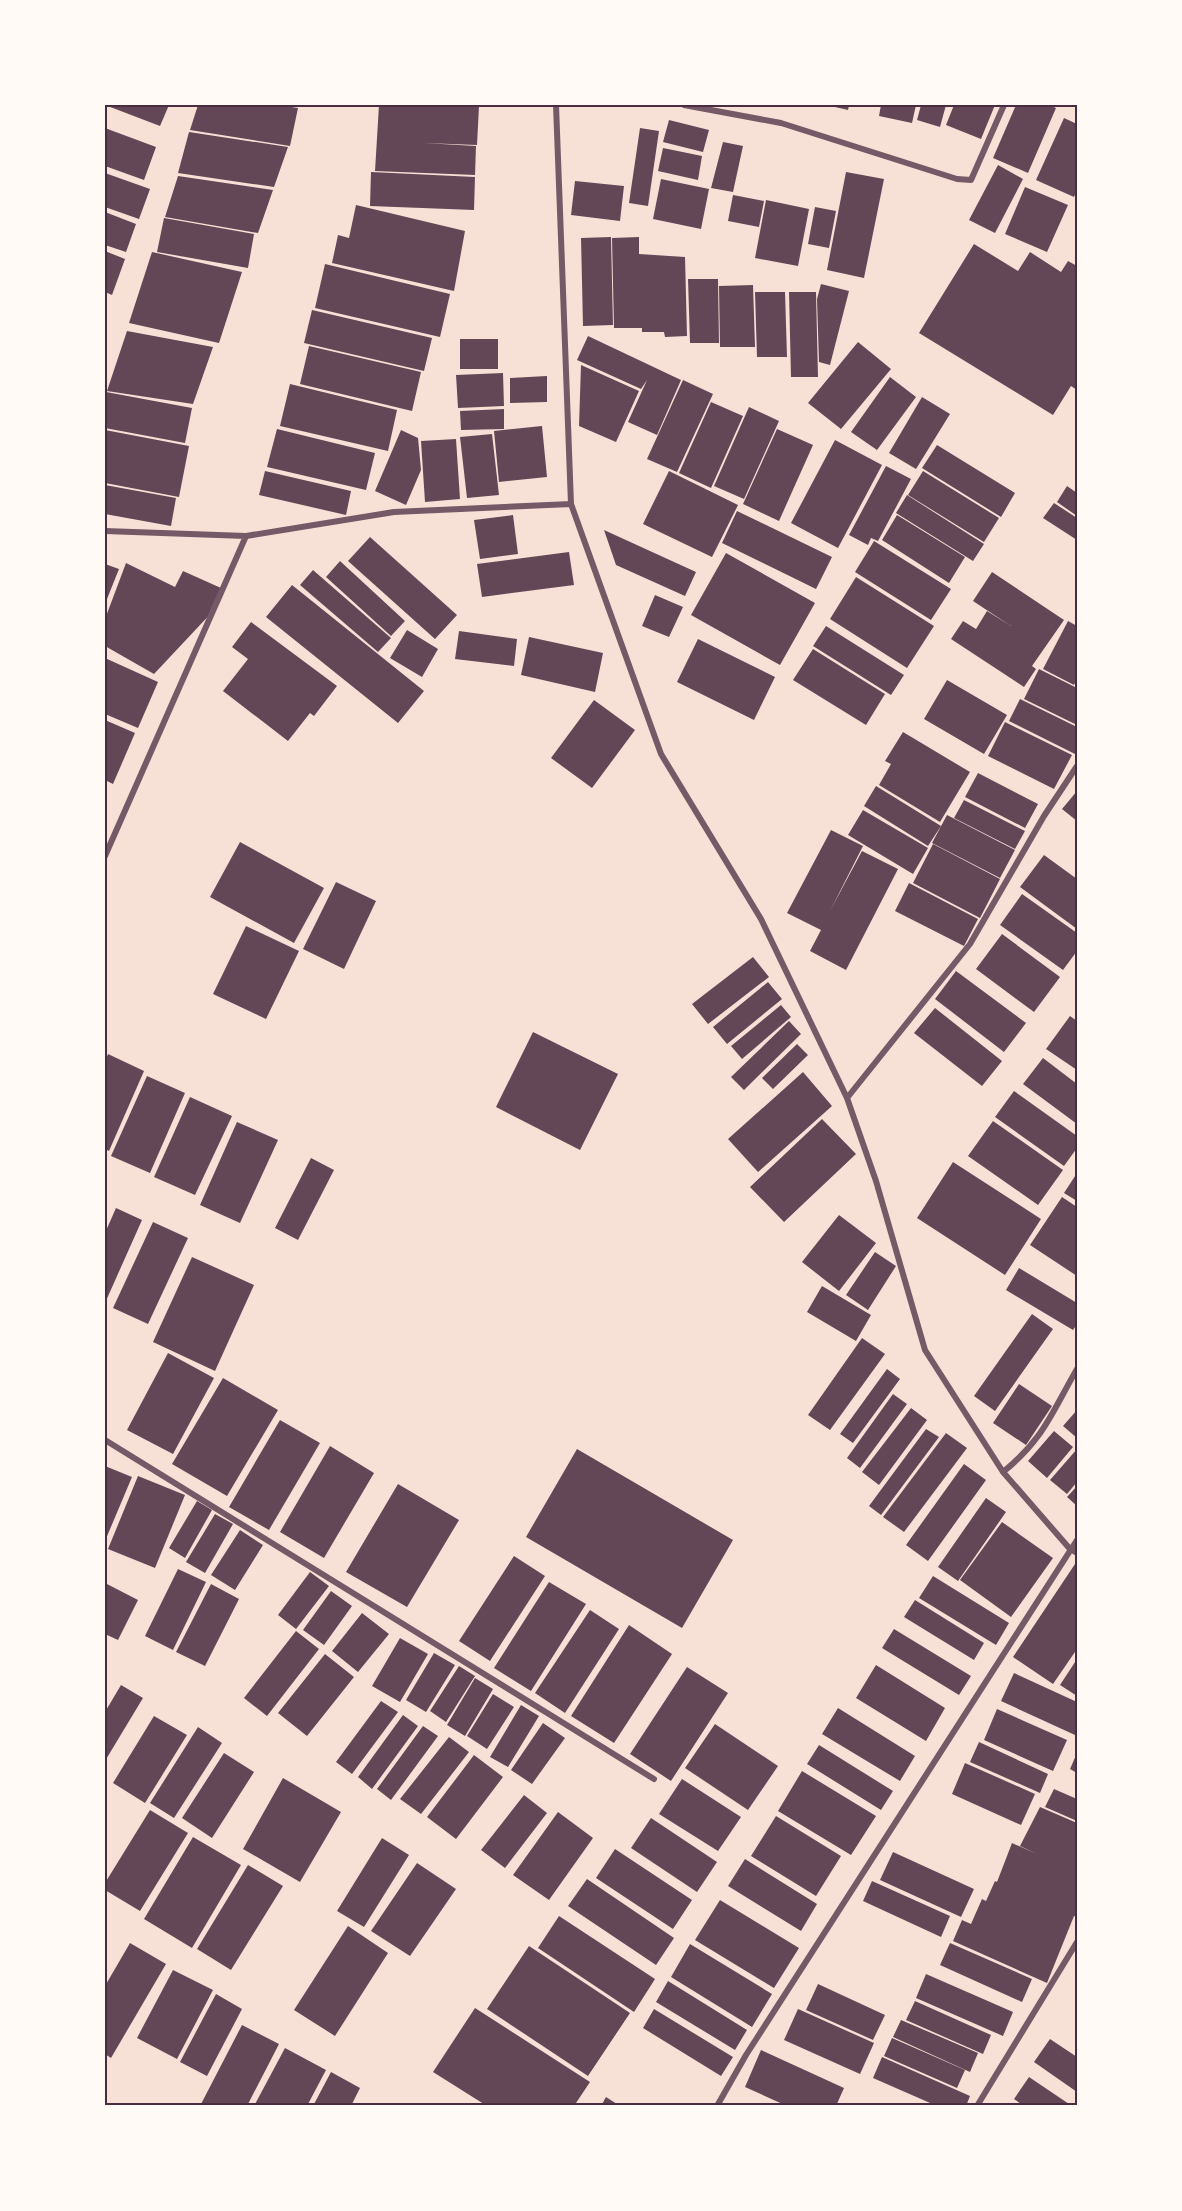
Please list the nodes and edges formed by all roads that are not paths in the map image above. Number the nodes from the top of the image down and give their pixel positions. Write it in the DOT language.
graph roads {
  1 [pos="556,105"];
  2 [pos="684,105"];
  3 [pos="1004,105"];
  4 [pos="571,504"];
  5 [pos="105,531"];
  6 [pos="246,537"];
  7 [pos="1077,766"];
  8 [pos="105,856"];
  9 [pos="847,1098"];
  10 [pos="1077,1369"];
  11 [pos="105,1440"];
  12 [pos="1003,1472"];
  13 [pos="1077,1540"];
  14 [pos="1070,1549"];
  15 [pos="1077,1553"];
  16 [pos="654,1779"];
  17 [pos="1077,1942"];
  18 [pos="717,2106"];
  19 [pos="977,2106"];
  1 -- 4 [label="street"];
  2 -- 3 [label="street"];
  4 -- 6 [label="street"];
  4 -- 9 [label="street"];
  5 -- 6 [label="street"];
  6 -- 8 [label="street"];
  7 -- 9 [label="street"];
  9 -- 12 [label="street"];
  10 -- 12 [label="street"];
  11 -- 16 [label="street"];
  12 -- 14 [label="street"];
  13 -- 14 [label="street"];
  14 -- 15 [label="street"];
  14 -- 18 [label="street"];
  17 -- 19 [label="street"];
}
